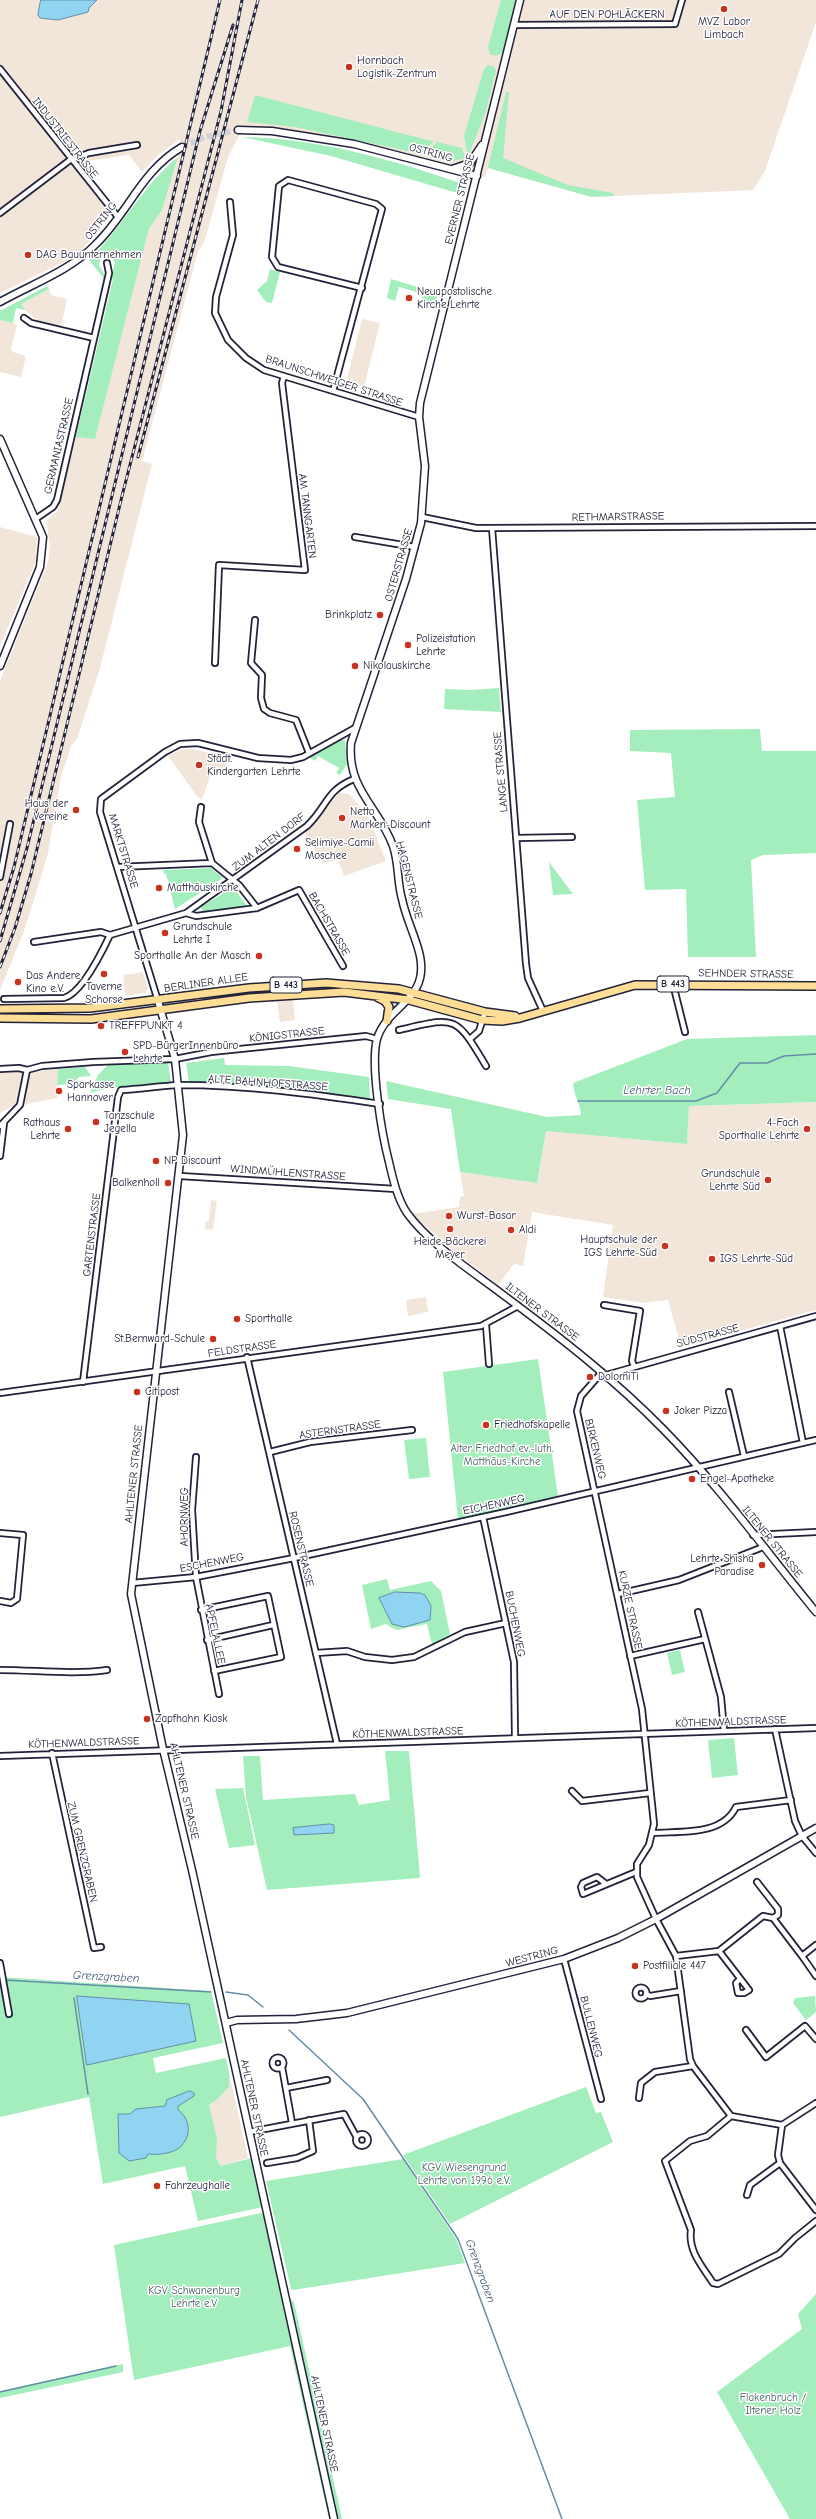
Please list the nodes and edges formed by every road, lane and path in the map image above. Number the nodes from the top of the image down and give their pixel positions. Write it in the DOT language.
graph roads {
  1 [pos="520,0"];
  2 [pos="682,0"];
  3 [pos="514,25"];
  4 [pos="0,69"];
  5 [pos="238,130"];
  6 [pos="486,139"];
  7 [pos="137,145"];
  8 [pos="182,147"];
  9 [pos="70,160"];
  10 [pos="452,169"];
  11 [pos="477,176"];
  12 [pos="230,202"];
  13 [pos="0,213"];
  14 [pos="118,217"];
  15 [pos="107,263"];
  16 [pos="362,288"];
  17 [pos="0,302"];
  18 [pos="24,318"];
  19 [pos="94,338"];
  20 [pos="284,376"];
  21 [pos="333,391"];
  22 [pos="420,402"];
  23 [pos="419,417"];
  24 [pos="0,439"];
  25 [pos="422,517"];
  26 [pos="37,518"];
  27 [pos="816,526"];
  28 [pos="492,528"];
  29 [pos="355,536"];
  30 [pos="415,547"];
  31 [pos="255,620"];
  32 [pos="215,663"];
  33 [pos="0,666"];
  34 [pos="355,728"];
  35 [pos="309,753"];
  36 [pos="354,779"];
  37 [pos="201,807"];
  38 [pos="10,824"];
  39 [pos="572,837"];
  40 [pos="516,838"];
  41 [pos="212,863"];
  42 [pos="118,867"];
  43 [pos="0,877"];
  44 [pos="232,880"];
  45 [pos="257,908"];
  46 [pos="186,913"];
  47 [pos="135,927"];
  48 [pos="110,935"];
  49 [pos="34,942"];
  50 [pos="343,966"];
  51 [pos="674,984"];
  52 [pos="816,986"];
  53 [pos="414,992"];
  54 [pos="365,994"];
  55 [pos="4,999"];
  56 [pos="409,1000"];
  57 [pos="158,1001"];
  58 [pos="0,1009"];
  59 [pos="161,1010"];
  60 [pos="543,1011"];
  61 [pos="485,1012"];
  62 [pos="535,1013"];
  63 [pos="0,1018"];
  64 [pos="482,1020"];
  65 [pos="388,1021"];
  66 [pos="399,1030"];
  67 [pos="685,1032"];
  68 [pos="377,1038"];
  69 [pos="470,1039"];
  70 [pos="175,1059"];
  71 [pos="486,1066"];
  72 [pos="0,1069"];
  73 [pos="27,1070"];
  74 [pos="178,1085"];
  75 [pos="121,1090"];
  76 [pos="380,1104"];
  77 [pos="2,1124"];
  78 [pos="0,1156"];
  79 [pos="180,1176"];
  80 [pos="396,1189"];
  81 [pos="518,1306"];
  82 [pos="604,1306"];
  83 [pos="816,1316"];
  84 [pos="486,1325"];
  85 [pos="780,1326"];
  86 [pos="247,1357"];
  87 [pos="489,1364"];
  88 [pos="634,1366"];
  89 [pos="156,1370"];
  90 [pos="604,1373"];
  91 [pos="83,1382"];
  92 [pos="729,1392"];
  93 [pos="0,1393"];
  94 [pos="412,1430"];
  95 [pos="816,1440"];
  96 [pos="803,1443"];
  97 [pos="270,1452"];
  98 [pos="744,1456"];
  99 [pos="196,1457"];
  100 [pos="697,1467"];
  101 [pos="596,1491"];
  102 [pos="483,1517"];
  103 [pos="816,1532"];
  104 [pos="0,1533"];
  105 [pos="753,1535"];
  106 [pos="763,1547"];
  107 [pos="294,1558"];
  108 [pos="196,1577"];
  109 [pos="132,1583"];
  110 [pos="618,1594"];
  111 [pos="0,1601"];
  112 [pos="201,1610"];
  113 [pos="698,1612"];
  114 [pos="816,1612"];
  115 [pos="506,1623"];
  116 [pos="273,1626"];
  117 [pos="705,1639"];
  118 [pos="207,1640"];
  119 [pos="316,1653"];
  120 [pos="630,1656"];
  121 [pos="0,1670"];
  122 [pos="107,1670"];
  123 [pos="214,1671"];
  124 [pos="219,1694"];
  125 [pos="816,1728"];
  126 [pos="775,1730"];
  127 [pos="724,1731"];
  128 [pos="644,1734"];
  129 [pos="515,1737"];
  130 [pos="337,1744"];
  131 [pos="163,1750"];
  132 [pos="52,1754"];
  133 [pos="0,1756"];
  134 [pos="572,1791"];
  135 [pos="650,1793"];
  136 [pos="791,1800"];
  137 [pos="816,1828"];
  138 [pos="652,1833"];
  139 [pos="802,1836"];
  140 [pos="816,1854"];
  141 [pos="636,1872"];
  142 [pos="757,1882"];
  143 [pos="606,1884"];
  144 [pos="773,1918"];
  145 [pos="656,1919"];
  146 [pos="816,1945"];
  147 [pos="101,1947"];
  148 [pos="719,1951"];
  149 [pos="676,1956"];
  150 [pos="802,1956"];
  151 [pos="564,1959"];
  152 [pos="0,1963"];
  153 [pos="816,1976"];
  154 [pos="740,1979"];
  155 [pos="680,1991"];
  156 [pos="646,1994"];
  157 [pos="9,2014"];
  158 [pos="226,2023"];
  159 [pos="746,2030"];
  160 [pos="816,2039"];
  161 [pos="692,2066"];
  162 [pos="282,2067"];
  163 [pos="327,2080"];
  164 [pos="286,2088"];
  165 [pos="639,2098"];
  166 [pos="601,2099"];
  167 [pos="816,2103"];
  168 [pos="732,2116"];
  169 [pos="309,2120"];
  170 [pos="292,2123"];
  171 [pos="782,2125"];
  172 [pos="249,2132"];
  173 [pos="356,2136"];
  174 [pos="266,2163"];
  175 [pos="780,2163"];
  176 [pos="747,2195"];
  177 [pos="816,2210"];
  178 [pos="816,2221"];
  179 [pos="334,2519"];
  1 -- 3 [label="street, EVERNER STRASSE"];
  2 -- 3 [label="street, AUF DEN POHLÄCKERN"];
  3 -- 6 [label="street, EVERNER STRASSE"];
  4 -- 9 [label="street, INDUSTRIESTRASSE"];
  5 -- 10 [label="street, OSTRING"];
  6 -- 10 [label="street"];
  6 -- 11 [label="street, EVERNER STRASSE"];
  7 -- 9 [label="street"];
  8 -- 14 [label="street, OSTRING"];
  9 -- 13 [label="street"];
  9 -- 14 [label="street, INDUSTRIESTRASSE"];
  10 -- 11 [label="street, OSTRING"];
  11 -- 22 [label="street, EVERNER STRASSE"];
  12 -- 20 [label="street, BRAUNSCHWEIGER STRASSE"];
  14 -- 17 [label="street, OSTRING"];
  15 -- 19 [label="street, GERMANIASTRASSE"];
  16 -- 16 [label="street"];
  16 -- 21 [label="street"];
  18 -- 19 [label="street"];
  19 -- 26 [label="street, GERMANIASTRASSE"];
  20 -- 21 [label="street, BRAUNSCHWEIGER STRASSE"];
  20 -- 32 [label="street, AM TANNGARTEN"];
  21 -- 23 [label="street, BRAUNSCHWEIGER STRASSE"];
  22 -- 23 [label="street, OSTERSTRASSE"];
  23 -- 25 [label="street, OSTERSTRASSE"];
  24 -- 26 [label="street"];
  25 -- 28 [label="street, RETHMARSTRASSE"];
  25 -- 30 [label="street, OSTERSTRASSE"];
  26 -- 33 [label="street"];
  27 -- 28 [label="street, RETHMARSTRASSE"];
  28 -- 40 [label="street, LANGE STRASSE"];
  29 -- 30 [label="street"];
  30 -- 34 [label="street, OSTERSTRASSE"];
  31 -- 35 [label="street"];
  34 -- 35 [label="street, MARKTSTRASSE"];
  34 -- 36 [label="street, OSTERSTRASSE"];
  35 -- 42 [label="street, MARKTSTRASSE"];
  36 -- 44 [label="street, ZUM ALTEN DORF"];
  36 -- 53 [label="street, HAGENSTRASSE"];
  37 -- 41 [label="street"];
  38 -- 43 [label="street"];
  39 -- 40 [label="street"];
  40 -- 60 [label="street, LANGE STRASSE"];
  41 -- 42 [label="street"];
  41 -- 44 [label="street"];
  42 -- 47 [label="street, MARKTSTRASSE"];
  44 -- 45 [label="street"];
  44 -- 46 [label="street, ZUM ALTEN DORF"];
  45 -- 46 [label="street"];
  45 -- 50 [label="street, BACHSTRASSE"];
  46 -- 47 [label="street"];
  47 -- 48 [label="street"];
  47 -- 57 [label="street, MARKTSTRASSE"];
  48 -- 49 [label="street"];
  48 -- 55 [label="street"];
  51 -- 52 [label="main road, SEHNDER STRASSE / B 443"];
  51 -- 60 [label="main road, SEHNDER STRASSE / B 443"];
  51 -- 67 [label="street"];
  53 -- 56 [label="street"];
  53 -- 57 [label="main road, BERLINER ALLEE / B 443"];
  53 -- 61 [label="main road, SEHNDER STRASSE / B 443"];
  54 -- 56 [label="main road, BERLINER ALLEE / B 443"];
  54 -- 59 [label="main road, BERLINER ALLEE / B 443"];
  54 -- 65 [label="main road"];
  56 -- 64 [label="main road, SEHNDER STRASSE / B 443"];
  56 -- 65 [label="street"];
  57 -- 58 [label="main road, BERLINER ALLEE / B 443"];
  57 -- 59 [label="street, MARKTSTRASSE"];
  59 -- 63 [label="main road, BERLINER ALLEE / B 443"];
  59 -- 70 [label="street, MARKTSTRASSE"];
  60 -- 62 [label="main road, SEHNDER STRASSE / B 443"];
  61 -- 62 [label="main road, SEHNDER STRASSE / B 443"];
  61 -- 64 [label="street"];
  62 -- 64 [label="main road, SEHNDER STRASSE / B 443"];
  64 -- 69 [label="street"];
  65 -- 68 [label="street"];
  66 -- 69 [label="street"];
  68 -- 70 [label="street, KÖNIGSTRASSE"];
  68 -- 76 [label="street, ILTENER STRASSE"];
  69 -- 71 [label="street"];
  70 -- 73 [label="street, KÖNIGSTRASSE"];
  70 -- 74 [label="street, AHLTENER STRASSE"];
  72 -- 73 [label="street, KÖNIGSTRASSE"];
  73 -- 77 [label="street"];
  74 -- 75 [label="street, ALTE BAHNHOFSTRASSE"];
  74 -- 76 [label="street, ALTE BAHNHOFSTRASSE"];
  74 -- 79 [label="street, AHLTENER STRASSE"];
  75 -- 91 [label="street, GARTENSTRASSE"];
  76 -- 80 [label="street, ILTENER STRASSE"];
  77 -- 78 [label="street"];
  79 -- 80 [label="street, WINDMÜHLENSTRASSE"];
  79 -- 89 [label="street, AHLTENER STRASSE"];
  80 -- 81 [label="street, ILTENER STRASSE"];
  81 -- 84 [label="street, FELDSTRASSE"];
  81 -- 90 [label="street, ILTENER STRASSE"];
  82 -- 88 [label="street"];
  83 -- 85 [label="street, SÜDSTRASSE"];
  84 -- 86 [label="street, FELDSTRASSE"];
  84 -- 87 [label="street"];
  85 -- 88 [label="street, SÜDSTRASSE"];
  85 -- 96 [label="street"];
  86 -- 89 [label="street, FELDSTRASSE"];
  86 -- 97 [label="street, ROSENSTRASSE"];
  88 -- 90 [label="street, SÜDSTRASSE"];
  89 -- 91 [label="street, FELDSTRASSE"];
  89 -- 109 [label="street, AHLTENER STRASSE"];
  90 -- 100 [label="street, ILTENER STRASSE"];
  90 -- 101 [label="street, BIRKENWEG"];
  91 -- 93 [label="street, FELDSTRASSE"];
  92 -- 98 [label="street"];
  94 -- 97 [label="street, ASTERNSTRASSE"];
  95 -- 96 [label="street, EICHENWEG"];
  96 -- 98 [label="street, EICHENWEG"];
  97 -- 107 [label="street, ROSENSTRASSE"];
  98 -- 100 [label="street, EICHENWEG"];
  99 -- 108 [label="street, AHORNWEG"];
  100 -- 101 [label="street, EICHENWEG"];
  100 -- 105 [label="street, ILTENER STRASSE"];
  101 -- 102 [label="street, EICHENWEG"];
  101 -- 110 [label="street, KURZE STRASSE"];
  102 -- 107 [label="street, EICHENWEG"];
  102 -- 115 [label="street, BUCHENWEG"];
  103 -- 105 [label="street"];
  104 -- 111 [label="street"];
  105 -- 106 [label="street, ILTENER STRASSE"];
  106 -- 110 [label="street"];
  106 -- 114 [label="street, ILTENER STRASSE"];
  107 -- 108 [label="street, ESCHENWEG"];
  107 -- 119 [label="street, ROSENSTRASSE"];
  108 -- 109 [label="street, ESCHENWEG"];
  108 -- 112 [label="street, APFELALLEE"];
  109 -- 131 [label="street, AHLTENER STRASSE"];
  110 -- 120 [label="street, KURZE STRASSE"];
  112 -- 116 [label="street"];
  112 -- 118 [label="street, APFELALLEE"];
  113 -- 117 [label="street"];
  115 -- 119 [label="street"];
  115 -- 129 [label="street, BUCHENWEG"];
  116 -- 118 [label="street"];
  116 -- 123 [label="street"];
  117 -- 120 [label="street"];
  117 -- 127 [label="street"];
  118 -- 123 [label="street, APFELALLEE"];
  119 -- 130 [label="street, ROSENSTRASSE"];
  120 -- 128 [label="street, KURZE STRASSE"];
  121 -- 122 [label="street"];
  123 -- 124 [label="street, APFELALLEE"];
  125 -- 126 [label="street, KÖTHENWALDSTRASSE"];
  126 -- 127 [label="street, KÖTHENWALDSTRASSE"];
  126 -- 136 [label="street"];
  127 -- 128 [label="street, KÖTHENWALDSTRASSE"];
  128 -- 129 [label="street, KÖTHENWALDSTRASSE"];
  128 -- 135 [label="street, KURZE STRASSE"];
  129 -- 130 [label="street, KÖTHENWALDSTRASSE"];
  130 -- 131 [label="street, KÖTHENWALDSTRASSE"];
  131 -- 132 [label="street, KÖTHENWALDSTRASSE"];
  131 -- 158 [label="street, AHLTENER STRASSE"];
  132 -- 133 [label="street, KÖTHENWALDSTRASSE"];
  132 -- 147 [label="street, ZUM GRENZGRABEN"];
  134 -- 135 [label="street"];
  135 -- 138 [label="street, KURZE STRASSE"];
  136 -- 138 [label="street"];
  136 -- 139 [label="street"];
  137 -- 139 [label="street, WESTRING"];
  138 -- 141 [label="street"];
  139 -- 140 [label="street"];
  139 -- 145 [label="street, WESTRING"];
  141 -- 143 [label="street"];
  141 -- 145 [label="street"];
  142 -- 144 [label="street"];
  143 -- 143 [label="street"];
  144 -- 148 [label="street"];
  144 -- 150 [label="street"];
  145 -- 149 [label="street"];
  145 -- 151 [label="street, WESTRING"];
  146 -- 150 [label="street"];
  148 -- 149 [label="street"];
  148 -- 154 [label="street"];
  149 -- 155 [label="street"];
  150 -- 153 [label="street"];
  151 -- 158 [label="street, WESTRING"];
  151 -- 166 [label="street, BULLENWEG"];
  152 -- 157 [label="street"];
  155 -- 156 [label="street"];
  155 -- 161 [label="street"];
  158 -- 172 [label="street, AHLTENER STRASSE"];
  159 -- 160 [label="street"];
  161 -- 165 [label="street"];
  161 -- 168 [label="street"];
  162 -- 164 [label="street"];
  163 -- 164 [label="street"];
  164 -- 170 [label="street"];
  167 -- 171 [label="street"];
  168 -- 171 [label="street"];
  168 -- 178 [label="street"];
  169 -- 170 [label="street"];
  169 -- 173 [label="street"];
  169 -- 174 [label="street"];
  170 -- 172 [label="street"];
  171 -- 175 [label="street"];
  172 -- 179 [label="street, AHLTENER STRASSE"];
  175 -- 176 [label="street"];
  175 -- 177 [label="street"];
}
